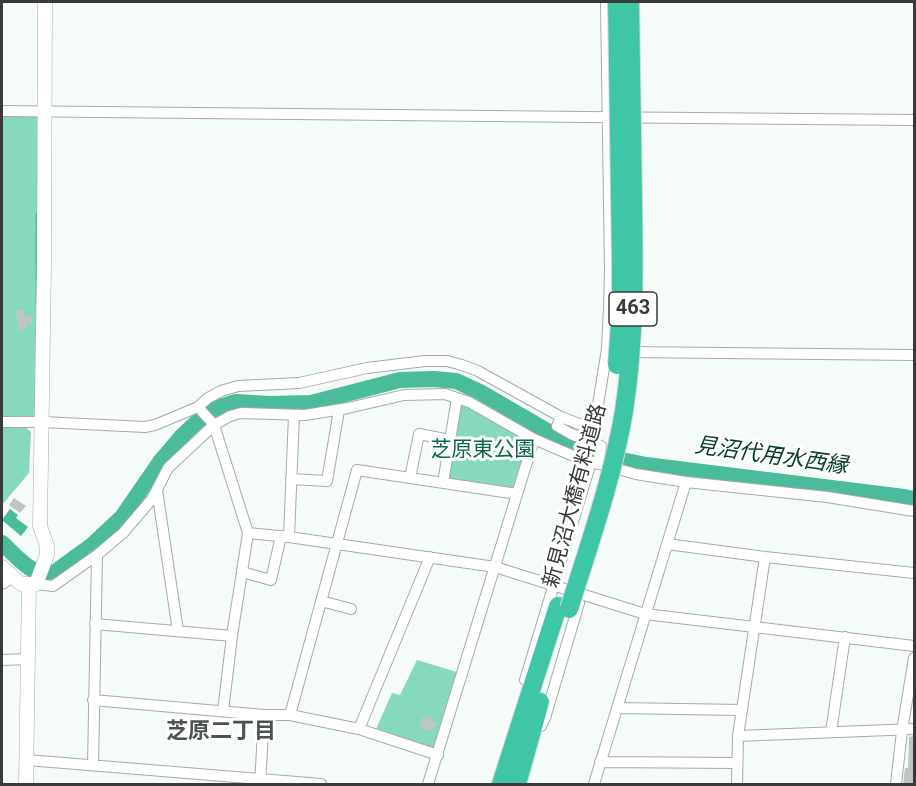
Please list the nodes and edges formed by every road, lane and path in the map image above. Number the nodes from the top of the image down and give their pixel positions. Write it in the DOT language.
graph roads {
  1 [pos="45,2"];
  2 [pos="606,2"];
  3 [pos="617,2"];
  4 [pos="630,2"];
  5 [pos="2,111"];
  6 [pos="45,111"];
  7 [pos="607,116"];
  8 [pos="915,120"];
  9 [pos="606,352"];
  10 [pos="915,355"];
  11 [pos="457,398"];
  12 [pos="200,409"];
  13 [pos="339,410"];
  14 [pos="294,415"];
  15 [pos="561,417"];
  16 [pos="2,422"];
  17 [pos="42,422"];
  18 [pos="214,425"];
  19 [pos="534,439"];
  20 [pos="450,440"];
  21 [pos="595,463"];
  22 [pos="620,470"];
  23 [pos="410,478"];
  24 [pos="291,479"];
  25 [pos="686,482"];
  26 [pos="443,483"];
  27 [pos="156,490"];
  28 [pos="517,494"];
  29 [pos="915,511"];
  30 [pos="248,533"];
  31 [pos="285,536"];
  32 [pos="337,544"];
  33 [pos="667,544"];
  34 [pos="97,555"];
  35 [pos="430,557"];
  36 [pos="765,557"];
  37 [pos="2,567"];
  38 [pos="495,567"];
  39 [pos="242,572"];
  40 [pos="915,573"];
  41 [pos="7,580"];
  42 [pos="32,584"];
  43 [pos="554,586"];
  44 [pos="582,595"];
  45 [pos="321,601"];
  46 [pos="564,607"];
  47 [pos="351,609"];
  48 [pos="645,614"];
  49 [pos="95,624"];
  50 [pos="754,627"];
  51 [pos="178,631"];
  52 [pos="232,636"];
  53 [pos="845,638"];
  54 [pos="915,646"];
  55 [pos="915,658"];
  56 [pos="28,659"];
  57 [pos="2,660"];
  58 [pos="912,691"];
  59 [pos="93,700"];
  60 [pos="532,708"];
  61 [pos="617,708"];
  62 [pos="742,710"];
  63 [pos="223,711"];
  64 [pos="264,715"];
  65 [pos="290,715"];
  66 [pos="359,729"];
  67 [pos="915,729"];
  68 [pos="532,730"];
  69 [pos="902,731"];
  70 [pos="831,732"];
  71 [pos="738,736"];
  72 [pos="512,750"];
  73 [pos="438,755"];
  74 [pos="27,760"];
  75 [pos="600,762"];
  76 [pos="737,763"];
  77 [pos="93,765"];
  78 [pos="260,782"];
  79 [pos="26,784"];
  80 [pos="321,784"];
  81 [pos="428,784"];
  82 [pos="501,784"];
  83 [pos="517,784"];
  84 [pos="594,784"];
  85 [pos="737,784"];
  86 [pos="896,784"];
  1 -- 6 [label="street"];
  2 -- 7 [label="street"];
  3 -- 46 [label="highway, 新見沼大橋有料道路 / 463, bridge"];
  4 -- 46 [label="highway, 新見沼大橋有料道路 / 463, bridge"];
  5 -- 6 [label="street"];
  6 -- 7 [label="street"];
  6 -- 17 [label="street"];
  7 -- 8 [label="street"];
  7 -- 9 [label="street"];
  9 -- 10 [label="street"];
  9 -- 15 [label="street"];
  11 -- 13 [label="street"];
  11 -- 19 [label="street"];
  11 -- 20 [label="street"];
  12 -- 15 [label="street"];
  12 -- 17 [label="street"];
  12 -- 18 [label="street"];
  13 -- 14 [label="street"];
  13 -- 24 [label="street"];
  14 -- 18 [label="street"];
  14 -- 24 [label="street"];
  15 -- 21 [label="street"];
  16 -- 17 [label="street"];
  17 -- 42 [label="street"];
  18 -- 27 [label="street"];
  18 -- 30 [label="street"];
  19 -- 21 [label="street"];
  19 -- 28 [label="street"];
  20 -- 23 [label="street"];
  20 -- 26 [label="street"];
  21 -- 22 [label="street"];
  21 -- 43 [label="street"];
  22 -- 25 [label="street"];
  22 -- 44 [label="street"];
  23 -- 26 [label="street"];
  23 -- 32 [label="street"];
  24 -- 31 [label="street"];
  25 -- 29 [label="street"];
  25 -- 33 [label="street"];
  26 -- 28 [label="street"];
  27 -- 34 [label="street"];
  27 -- 51 [label="street"];
  28 -- 38 [label="street"];
  30 -- 31 [label="street"];
  30 -- 39 [label="street"];
  31 -- 32 [label="street"];
  31 -- 39 [label="street"];
  32 -- 35 [label="street"];
  32 -- 45 [label="street"];
  33 -- 36 [label="street"];
  33 -- 48 [label="street"];
  34 -- 42 [label="street"];
  34 -- 49 [label="street"];
  35 -- 38 [label="street"];
  35 -- 66 [label="street"];
  36 -- 40 [label="street"];
  36 -- 50 [label="street"];
  37 -- 41 [label="street"];
  38 -- 43 [label="street"];
  38 -- 73 [label="street"];
  39 -- 52 [label="street"];
  41 -- 42 [label="street"];
  42 -- 56 [label="street"];
  43 -- 44 [label="street"];
  43 -- 72 [label="street"];
  44 -- 48 [label="street"];
  44 -- 68 [label="street"];
  45 -- 47 [label="street"];
  45 -- 65 [label="street"];
  46 -- 60 [label="highway, 新見沼大橋有料道路 / 463"];
  48 -- 50 [label="street"];
  48 -- 61 [label="street"];
  49 -- 51 [label="street"];
  49 -- 59 [label="street"];
  50 -- 53 [label="street"];
  50 -- 62 [label="street"];
  51 -- 52 [label="street"];
  52 -- 63 [label="street"];
  53 -- 54 [label="street"];
  53 -- 70 [label="street"];
  55 -- 58 [label="street"];
  56 -- 57 [label="street"];
  56 -- 74 [label="street"];
  58 -- 69 [label="street"];
  59 -- 63 [label="street"];
  59 -- 77 [label="street"];
  60 -- 68 [label="highway, 463"];
  60 -- 72 [label="highway, 463"];
  61 -- 62 [label="street"];
  61 -- 75 [label="street"];
  62 -- 71 [label="street"];
  63 -- 64 [label="street"];
  64 -- 65 [label="street"];
  64 -- 78 [label="street"];
  65 -- 66 [label="street"];
  66 -- 73 [label="street"];
  67 -- 69 [label="street"];
  68 -- 83 [label="highway, 463"];
  69 -- 70 [label="street"];
  69 -- 86 [label="street"];
  70 -- 71 [label="street"];
  71 -- 76 [label="street"];
  72 -- 82 [label="highway, 463"];
  73 -- 81 [label="street"];
  74 -- 77 [label="street"];
  74 -- 79 [label="street"];
  75 -- 76 [label="street"];
  75 -- 84 [label="street"];
  76 -- 85 [label="street"];
  77 -- 78 [label="street"];
  78 -- 80 [label="street"];
}
